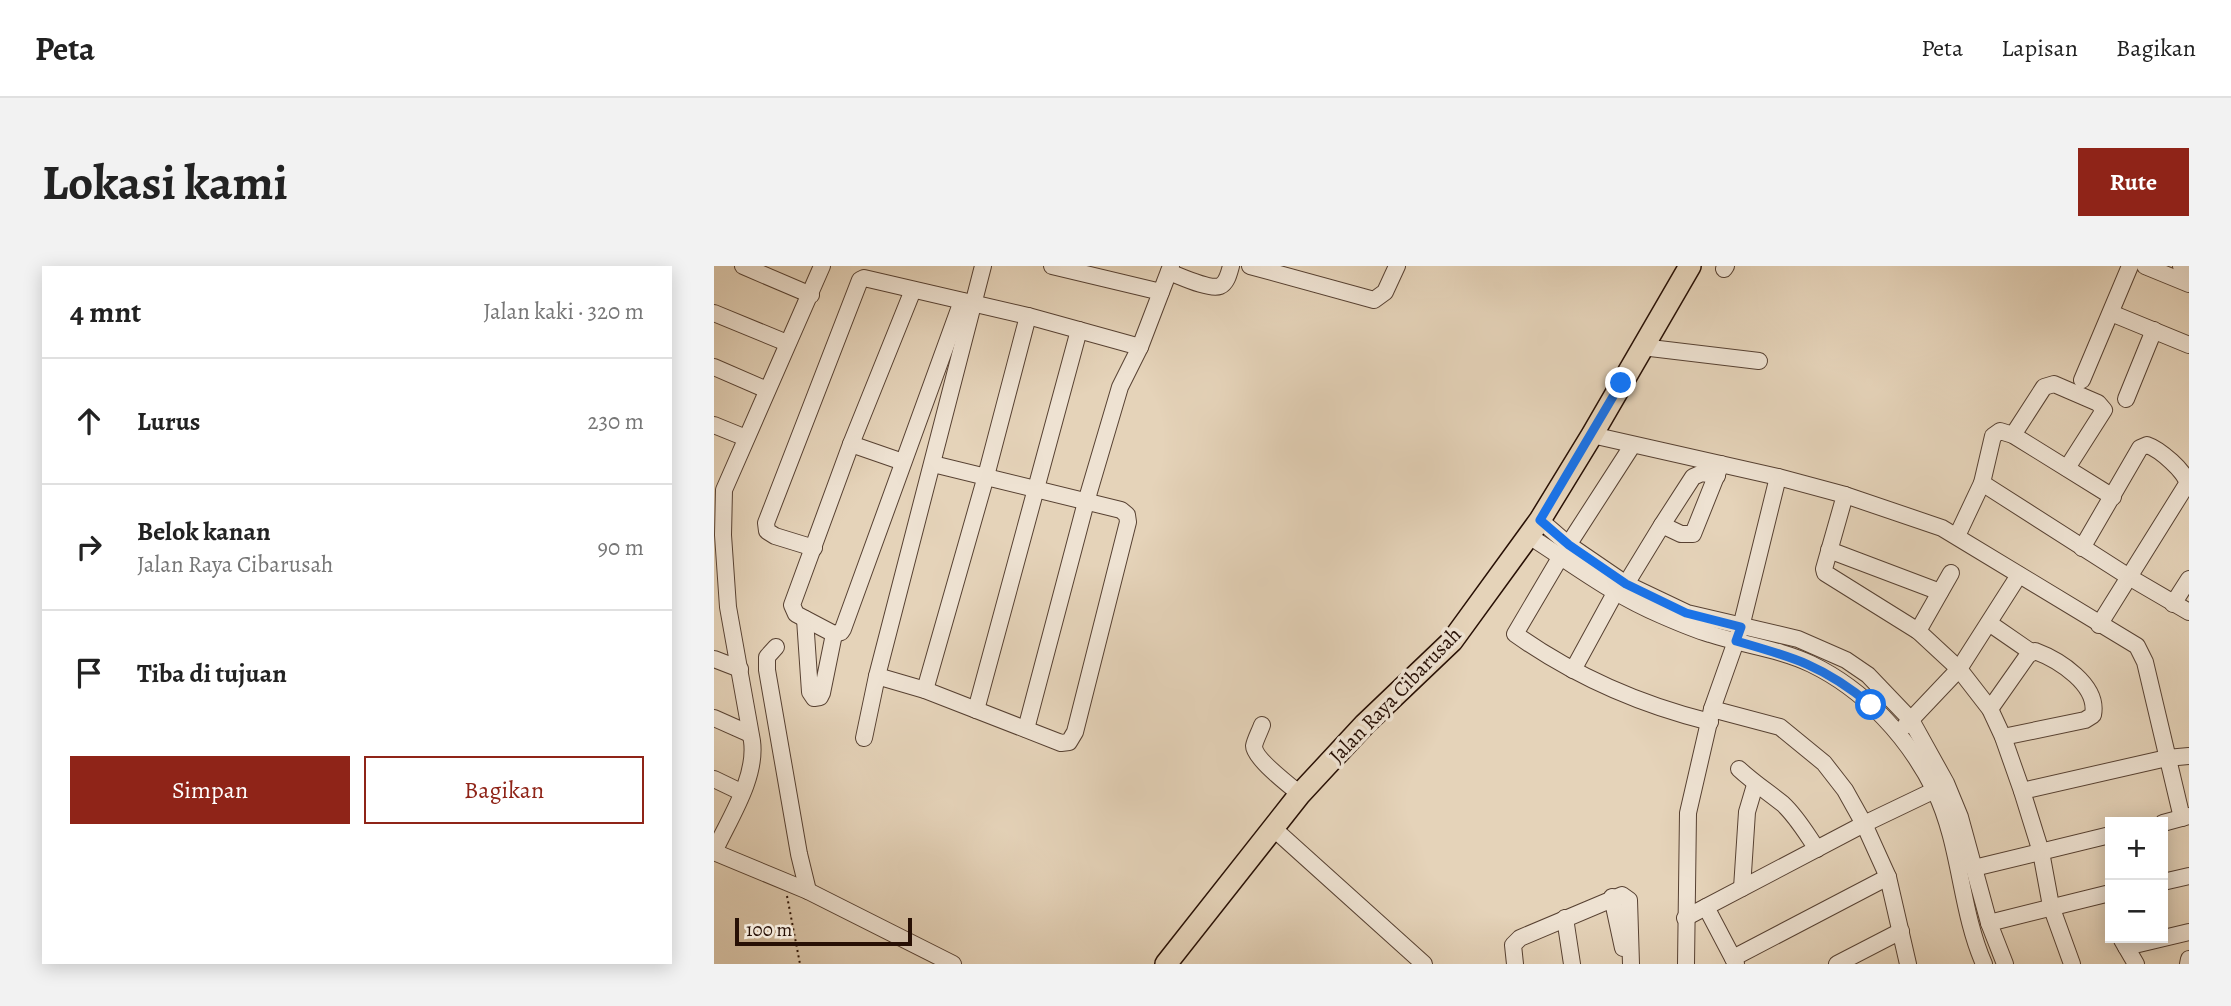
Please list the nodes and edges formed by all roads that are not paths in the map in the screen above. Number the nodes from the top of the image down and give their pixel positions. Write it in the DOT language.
graph roads {
  1 [pos="743,266"];
  2 [pos="822,266"];
  3 [pos="983,266"];
  4 [pos="1052,266"];
  5 [pos="1231,266"];
  6 [pos="1250,266"];
  7 [pos="1397,266"];
  8 [pos="1690,266"];
  9 [pos="2130,266"];
  10 [pos="2145,266"];
  11 [pos="2181,266"];
  12 [pos="1170,269"];
  13 [pos="2189,270"];
  14 [pos="875,272"];
  15 [pos="2189,284"];
  16 [pos="913,290"];
  17 [pos="1161,292"];
  18 [pos="811,295"];
  19 [pos="969,302"];
  20 [pos="714,313"];
  21 [pos="2110,313"];
  22 [pos="1028,316"];
  23 [pos="1079,330"];
  24 [pos="2154,330"];
  25 [pos="787,343"];
  26 [pos="2189,345"];
  27 [pos="1140,347"];
  28 [pos="1642,347"];
  29 [pos="1759,361"];
  30 [pos="714,368"];
  31 [pos="2082,380"];
  32 [pos="766,390"];
  33 [pos="2126,399"];
  34 [pos="714,425"];
  35 [pos="1592,435"];
  36 [pos="2013,435"];
  37 [pos="746,438"];
  38 [pos="851,444"];
  39 [pos="1632,446"];
  40 [pos="903,462"];
  41 [pos="933,464"];
  42 [pos="2067,468"];
  43 [pos="1719,470"];
  44 [pos="986,476"];
  45 [pos="1778,477"];
  46 [pos="1982,483"];
  47 [pos="719,488"];
  48 [pos="1035,488"];
  49 [pos="1845,495"];
  50 [pos="2113,497"];
  51 [pos="1086,502"];
  52 [pos="1662,525"];
  53 [pos="1535,528"];
  54 [pos="1957,536"];
  55 [pos="719,546"];
  56 [pos="814,548"];
  57 [pos="2082,548"];
  58 [pos="1565,550"];
  59 [pos="1829,550"];
  60 [pos="1951,573"];
  61 [pos="2019,575"];
  62 [pos="2129,577"];
  63 [pos="2189,579"];
  64 [pos="1620,589"];
  65 [pos="1940,592"];
  66 [pos="721,604"];
  67 [pos="2173,604"];
  68 [pos="2189,612"];
  69 [pos="805,619"];
  70 [pos="1989,622"];
  71 [pos="2099,625"];
  72 [pos="1918,631"];
  73 [pos="834,634"];
  74 [pos="1738,634"];
  75 [pos="776,648"];
  76 [pos="2031,652"];
  77 [pos="714,659"];
  78 [pos="740,669"];
  79 [pos="1959,669"];
  80 [pos="1573,670"];
  81 [pos="877,676"];
  82 [pos="925,690"];
  83 [pos="1990,709"];
  84 [pos="976,710"];
  85 [pos="1711,716"];
  86 [pos="714,718"];
  87 [pos="1911,720"];
  88 [pos="1262,725"];
  89 [pos="1027,729"];
  90 [pos="750,734"];
  91 [pos="1897,734"];
  92 [pos="2003,737"];
  93 [pos="864,738"];
  94 [pos="2189,756"];
  95 [pos="2166,758"];
  96 [pos="1739,769"];
  97 [pos="714,779"];
  98 [pos="1755,785"];
  99 [pos="1935,790"];
  100 [pos="2022,791"];
  101 [pos="741,792"];
  102 [pos="1300,794"];
  103 [pos="2185,817"];
  104 [pos="2168,822"];
  105 [pos="1864,824"];
  106 [pos="1273,828"];
  107 [pos="2105,836"];
  108 [pos="1817,849"];
  109 [pos="714,852"];
  110 [pos="2041,852"];
  111 [pos="1974,868"];
  112 [pos="2189,876"];
  113 [pos="1888,877"];
  114 [pos="2168,881"];
  115 [pos="1742,888"];
  116 [pos="807,890"];
  117 [pos="2105,894"];
  118 [pos="2051,906"];
  119 [pos="1706,907"];
  120 [pos="1565,918"];
  121 [pos="1685,918"];
  122 [pos="1989,923"];
  123 [pos="1901,931"];
  124 [pos="2189,932"];
  125 [pos="2168,936"];
  126 [pos="2124,943"];
  127 [pos="1734,961"];
  128 [pos="953,964"];
  129 [pos="1166,964"];
  130 [pos="1424,964"];
  131 [pos="1515,964"];
  132 [pos="1572,964"];
  133 [pos="1629,964"];
  134 [pos="1686,964"];
  135 [pos="1837,964"];
  136 [pos="1908,964"];
  137 [pos="1984,964"];
  138 [pos="2005,964"];
  139 [pos="2072,964"];
  140 [pos="2136,964"];
  1 -- 18 [label="street"];
  2 -- 18 [label="street"];
  3 -- 19 [label="street"];
  4 -- 17 [label="street"];
  5 -- 12 [label="street"];
  6 -- 7 [label="street"];
  8 -- 28 [label="main road, Jalan Raya Cibarusah"];
  9 -- 21 [label="street"];
  10 -- 15 [label="street"];
  11 -- 13 [label="street"];
  12 -- 17 [label="street"];
  14 -- 16 [label="street"];
  14 -- 56 [label="street"];
  16 -- 19 [label="street"];
  16 -- 38 [label="street"];
  17 -- 27 [label="street"];
  18 -- 25 [label="street"];
  19 -- 22 [label="street"];
  19 -- 40 [label="street"];
  19 -- 41 [label="street"];
  20 -- 25 [label="street"];
  21 -- 24 [label="street"];
  21 -- 31 [label="street"];
  22 -- 23 [label="street"];
  22 -- 44 [label="street"];
  23 -- 27 [label="street"];
  23 -- 48 [label="street"];
  24 -- 26 [label="street"];
  24 -- 33 [label="street"];
  25 -- 32 [label="street"];
  27 -- 51 [label="street"];
  28 -- 29 [label="street"];
  28 -- 35 [label="main road, Jalan Raya Cibarusah"];
  30 -- 32 [label="street"];
  32 -- 37 [label="street"];
  34 -- 37 [label="street"];
  35 -- 39 [label="street"];
  35 -- 53 [label="main road, Jalan Raya Cibarusah"];
  36 -- 42 [label="street"];
  36 -- 42 [label="street"];
  36 -- 46 [label="street"];
  37 -- 47 [label="street"];
  38 -- 40 [label="street"];
  38 -- 56 [label="street"];
  39 -- 43 [label="street"];
  39 -- 58 [label="street"];
  40 -- 73 [label="street"];
  41 -- 44 [label="street"];
  41 -- 81 [label="street"];
  42 -- 50 [label="street"];
  43 -- 45 [label="street"];
  43 -- 52 [label="street"];
  43 -- 52 [label="street"];
  44 -- 48 [label="street"];
  44 -- 82 [label="street"];
  45 -- 49 [label="street"];
  45 -- 74 [label="street"];
  46 -- 54 [label="street"];
  46 -- 57 [label="street"];
  47 -- 55 [label="street"];
  48 -- 51 [label="street"];
  48 -- 84 [label="street"];
  49 -- 54 [label="street"];
  49 -- 59 [label="street"];
  50 -- 57 [label="street"];
  50 -- 62 [label="street"];
  51 -- 89 [label="street"];
  51 -- 89 [label="street"];
  52 -- 64 [label="street"];
  53 -- 58 [label="street"];
  53 -- 102 [label="main road, Jalan Raya Cibarusah"];
  54 -- 61 [label="street"];
  55 -- 66 [label="street"];
  56 -- 69 [label="street"];
  57 -- 62 [label="street"];
  58 -- 64 [label="street"];
  58 -- 80 [label="street"];
  59 -- 65 [label="street"];
  59 -- 72 [label="street"];
  60 -- 65 [label="street"];
  61 -- 70 [label="street"];
  61 -- 71 [label="street"];
  62 -- 67 [label="street"];
  62 -- 71 [label="street"];
  63 -- 67 [label="street"];
  64 -- 74 [label="street"];
  64 -- 80 [label="street"];
  65 -- 72 [label="street"];
  66 -- 78 [label="street"];
  67 -- 68 [label="street"];
  69 -- 73 [label="street"];
  69 -- 73 [label="street"];
  70 -- 76 [label="street"];
  70 -- 79 [label="street"];
  71 -- 95 [label="street"];
  72 -- 79 [label="street"];
  74 -- 85 [label="street"];
  74 -- 87 [label="street"];
  74 -- 91 [label="street"];
  75 -- 116 [label="street"];
  76 -- 83 [label="street"];
  76 -- 92 [label="street"];
  77 -- 78 [label="street"];
  78 -- 90 [label="street"];
  79 -- 83 [label="street"];
  79 -- 87 [label="street"];
  80 -- 85 [label="street"];
  81 -- 82 [label="street"];
  81 -- 93 [label="street"];
  82 -- 84 [label="street"];
  83 -- 92 [label="street"];
  84 -- 89 [label="street"];
  85 -- 105 [label="street"];
  85 -- 121 [label="street"];
  86 -- 90 [label="street"];
  87 -- 91 [label="street"];
  87 -- 111 [label="street"];
  88 -- 102 [label="street"];
  90 -- 101 [label="street"];
  91 -- 99 [label="street"];
  92 -- 100 [label="street"];
  94 -- 95 [label="street"];
  95 -- 100 [label="street"];
  95 -- 103 [label="street"];
  96 -- 98 [label="street"];
  97 -- 101 [label="street"];
  98 -- 108 [label="street"];
  98 -- 115 [label="street"];
  99 -- 105 [label="street"];
  99 -- 137 [label="street"];
  100 -- 110 [label="street"];
  101 -- 109 [label="street"];
  102 -- 106 [label="main road, Jalan Raya Cibarusah"];
  103 -- 104 [label="street"];
  105 -- 108 [label="street"];
  105 -- 113 [label="street"];
  106 -- 129 [label="main road, Jalan Raya Cibarusah"];
  106 -- 130 [label="street"];
  107 -- 110 [label="street"];
  108 -- 115 [label="street"];
  109 -- 116 [label="street"];
  110 -- 111 [label="street"];
  110 -- 118 [label="street"];
  111 -- 122 [label="street"];
  112 -- 114 [label="street"];
  113 -- 123 [label="street"];
  113 -- 127 [label="street"];
  115 -- 119 [label="street"];
  116 -- 128 [label="street"];
  117 -- 118 [label="street"];
  118 -- 122 [label="street"];
  118 -- 139 [label="street"];
  119 -- 121 [label="street"];
  119 -- 127 [label="street"];
  120 -- 131 [label="street"];
  120 -- 132 [label="street"];
  120 -- 133 [label="street"];
  121 -- 134 [label="street"];
  122 -- 138 [label="street"];
  123 -- 135 [label="street"];
  123 -- 136 [label="street"];
  124 -- 125 [label="street"];
  126 -- 140 [label="street"];
}
